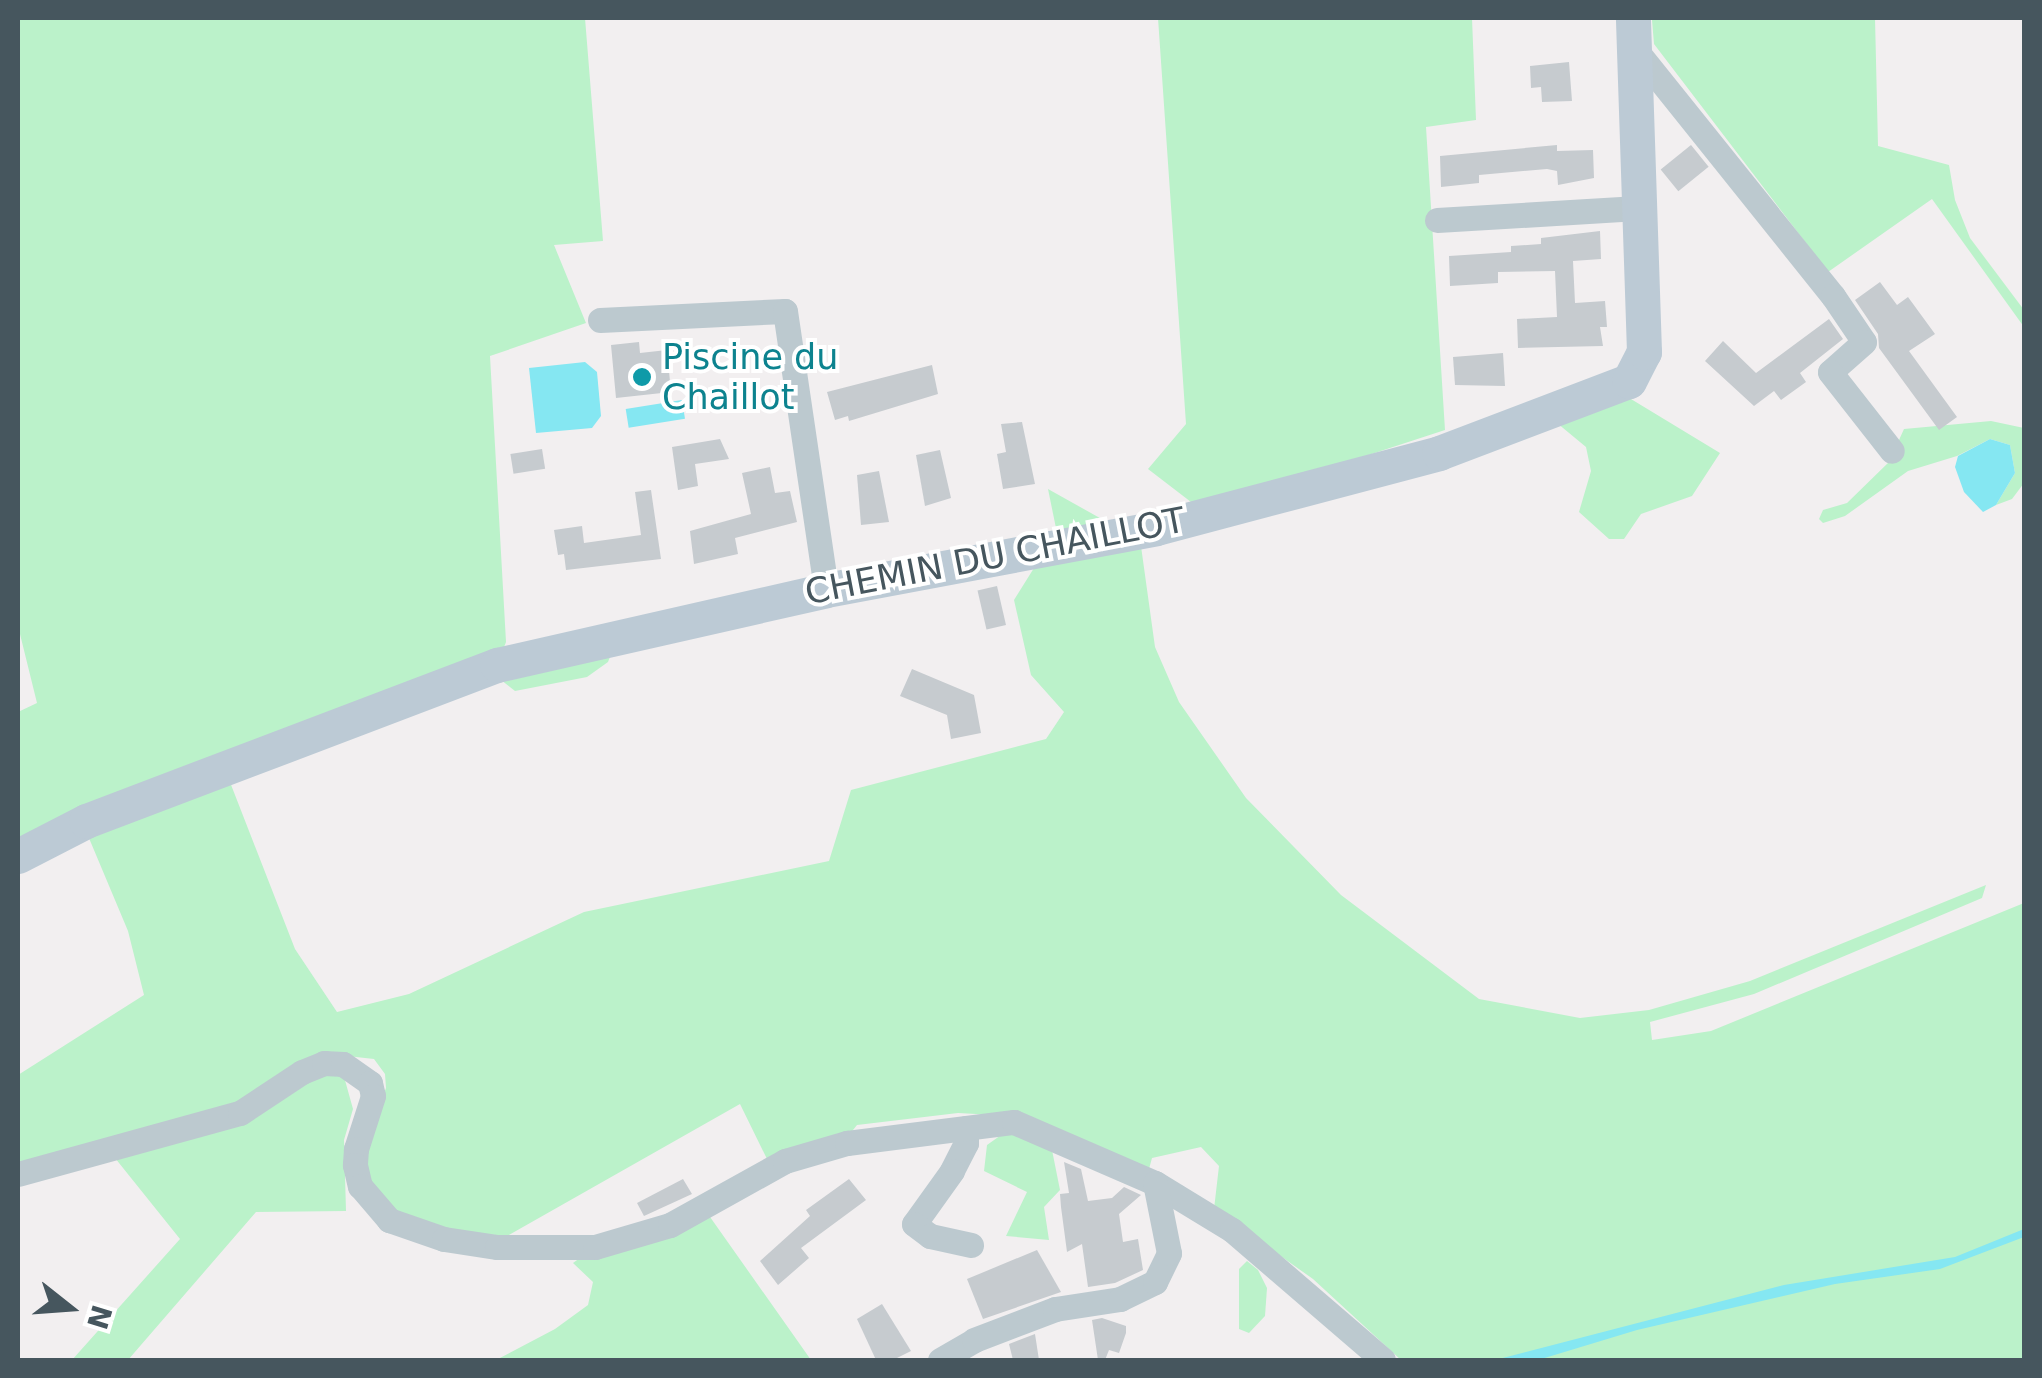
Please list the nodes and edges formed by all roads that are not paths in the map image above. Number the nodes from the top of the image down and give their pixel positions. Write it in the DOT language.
graph roads {
  1 [pos="1634,34"];
  2 [pos="1638,208"];
  3 [pos="1436,220"];
  4 [pos="600,320"];
  5 [pos="1892,452"];
  6 [pos="826,590"];
  7 [pos="18,856"];
  8 [pos="966,1128"];
  9 [pos="18,1174"];
  10 [pos="1155,1183"];
  11 [pos="972,1245"];
  12 [pos="940,1360"];
  13 [pos="1383,1360"];
  1 -- 2 [label="street, CHEMIN DU CHAILLOT"];
  1 -- 5 [label="street"];
  2 -- 3 [label="street"];
  2 -- 6 [label="street, CHEMIN DU CHAILLOT"];
  4 -- 6 [label="street"];
  6 -- 7 [label="street, CHEMIN DU CHAILLOT"];
  8 -- 9 [label="street"];
  8 -- 10 [label="street"];
  8 -- 11 [label="street"];
  10 -- 12 [label="street"];
  10 -- 13 [label="street"];
}
